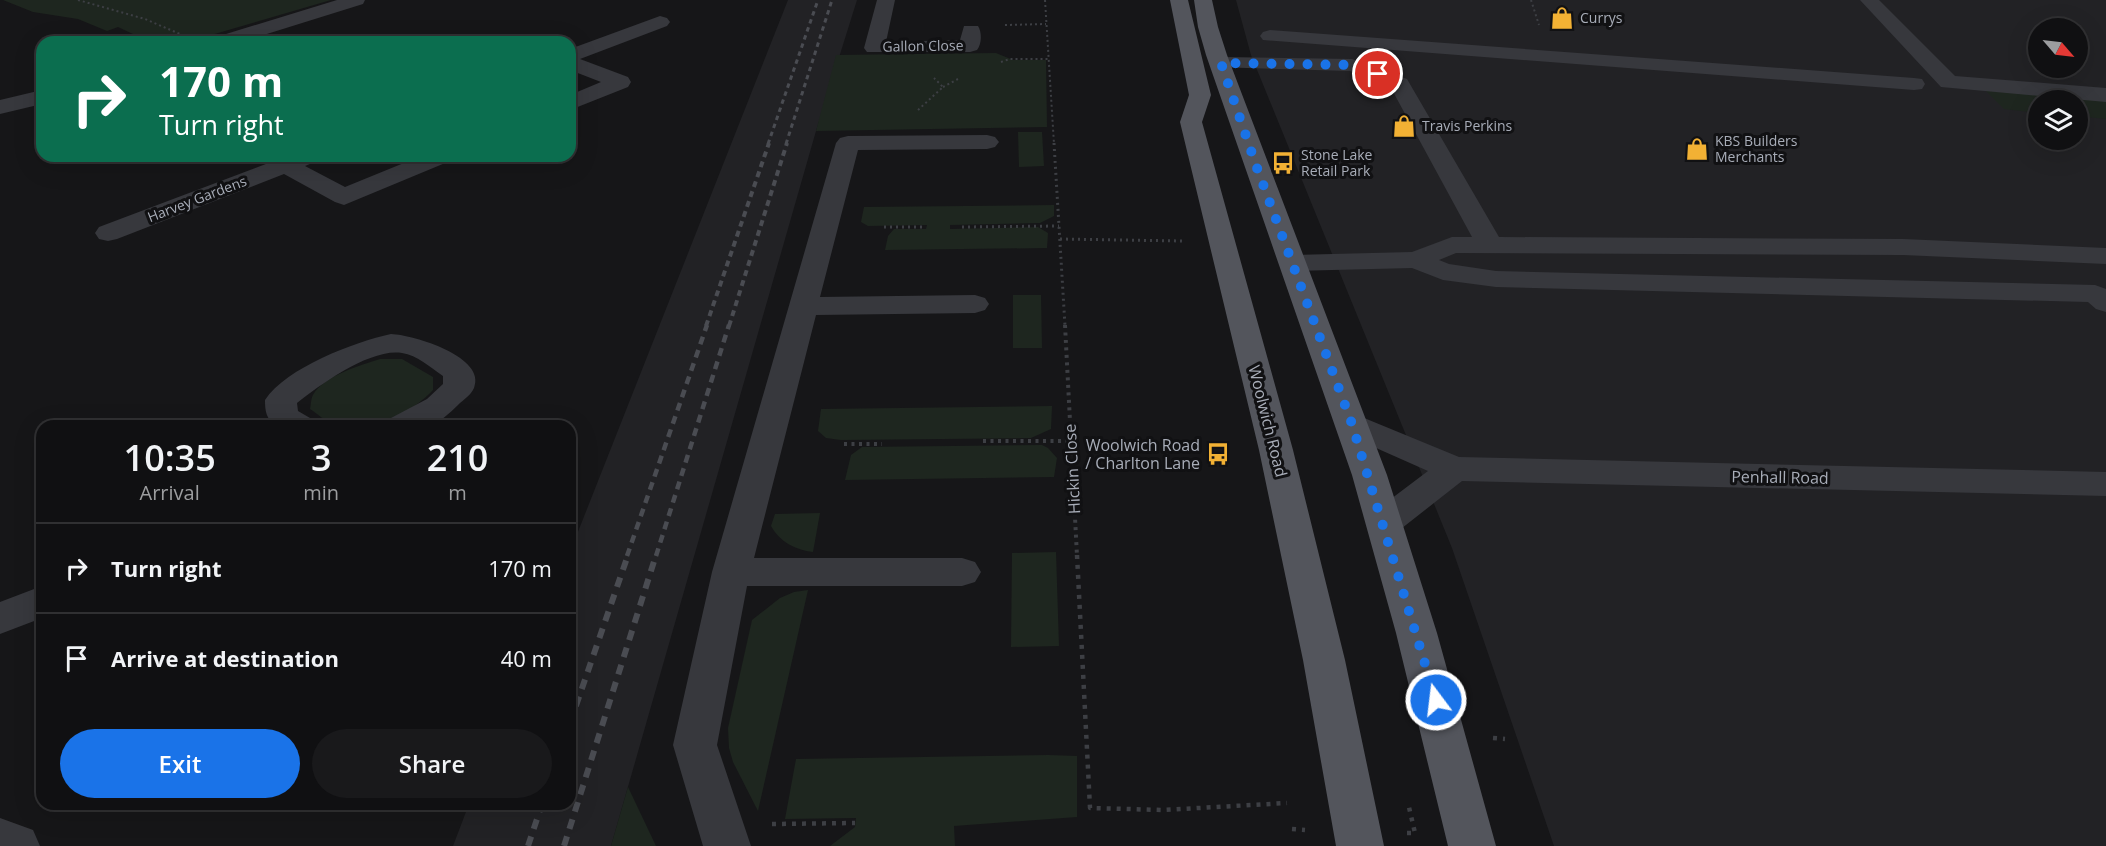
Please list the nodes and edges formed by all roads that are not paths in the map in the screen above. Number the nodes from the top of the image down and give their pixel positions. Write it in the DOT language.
graph roads {
  1 [pos="356,0"];
  2 [pos="886,0"];
  3 [pos="1179,0"];
  4 [pos="1203,0"];
  5 [pos="1869,0"];
  6 [pos="660,22"];
  7 [pos="258,30"];
  8 [pos="971,30"];
  9 [pos="239,36"];
  10 [pos="271,36"];
  11 [pos="1270,36"];
  12 [pos="576,54"];
  13 [pos="1221,63"];
  14 [pos="576,65"];
  15 [pos="1914,84"];
  16 [pos="2106,95"];
  17 [pos="36,98"];
  18 [pos="576,100"];
  19 [pos="0,107"];
  20 [pos="987,142"];
  21 [pos="293,162"];
  22 [pos="428,162"];
  23 [pos="285,165"];
  24 [pos="108,233"];
  25 [pos="1490,245"];
  26 [pos="2106,256"];
  27 [pos="1416,260"];
  28 [pos="1293,263"];
  29 [pos="2106,303"];
  30 [pos="975,304"];
  31 [pos="803,306"];
  32 [pos="289,420"];
  33 [pos="414,420"];
  34 [pos="1352,424"];
  35 [pos="1454,469"];
  36 [pos="2106,484"];
  37 [pos="1384,523"];
  38 [pos="731,572"];
  39 [pos="962,572"];
  40 [pos="36,604"];
  41 [pos="0,619"];
  42 [pos="0,840"];
  43 [pos="16,846"];
  44 [pos="727,846"];
  45 [pos="1360,846"];
  46 [pos="1472,846"];
  1 -- 7 [label="street"];
  2 -- 8 [label="street, Gallon Close"];
  3 -- 45 [label="main road, Woolwich Road"];
  4 -- 13 [label="main road"];
  5 -- 16 [label="street"];
  6 -- 12 [label="street"];
  7 -- 9 [label="street"];
  7 -- 10 [label="street"];
  11 -- 15 [label="street"];
  13 -- 25 [label="street"];
  13 -- 28 [label="main road"];
  14 -- 18 [label="street"];
  17 -- 19 [label="street"];
  20 -- 31 [label="street"];
  21 -- 23 [label="street, Harvey Gardens"];
  22 -- 23 [label="street"];
  23 -- 24 [label="street, Harvey Gardens"];
  25 -- 26 [label="street"];
  25 -- 27 [label="street"];
  27 -- 28 [label="street"];
  27 -- 29 [label="street"];
  28 -- 34 [label="main road"];
  30 -- 31 [label="street"];
  31 -- 38 [label="street"];
  32 -- 33 [label="street"];
  34 -- 35 [label="street, Penhall Road"];
  34 -- 37 [label="main road"];
  35 -- 36 [label="street, Penhall Road"];
  35 -- 37 [label="street"];
  37 -- 46 [label="main road"];
  38 -- 39 [label="street"];
  38 -- 44 [label="street"];
  40 -- 41 [label="street"];
  42 -- 43 [label="street"];
}
